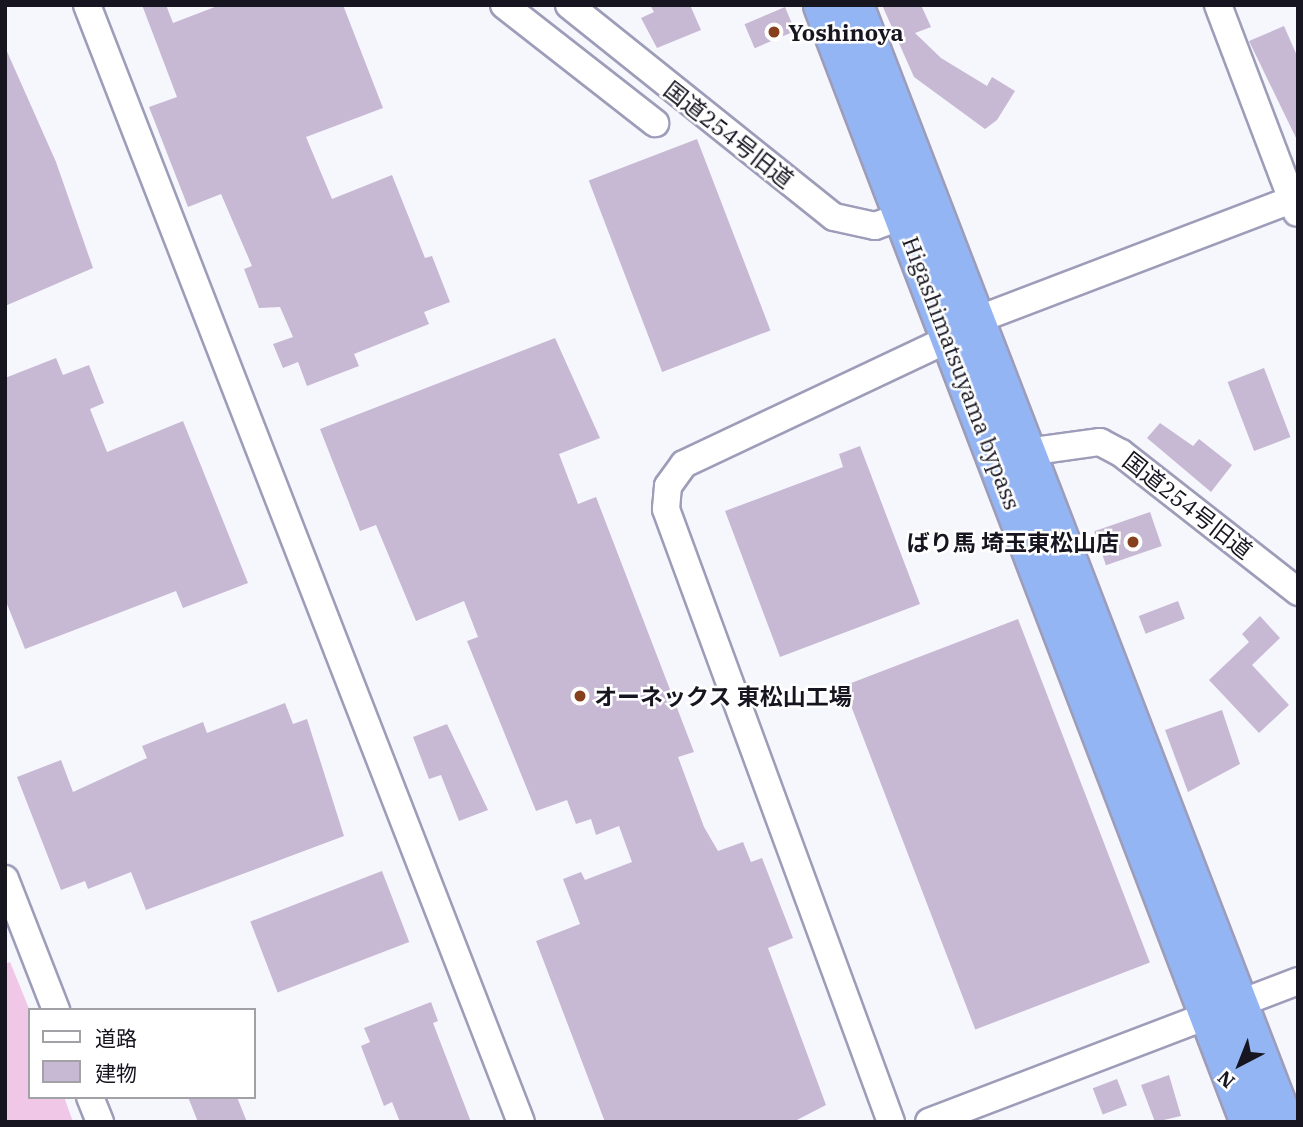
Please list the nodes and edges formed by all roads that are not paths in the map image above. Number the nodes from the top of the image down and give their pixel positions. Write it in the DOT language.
graph roads {
  1 [pos="504,5"];
  2 [pos="569,5"];
  3 [pos="822,5"];
  4 [pos="853,5"];
  5 [pos="1218,5"];
  6 [pos="90,6"];
  7 [pos="655,123"];
  8 [pos="1296,204"];
  9 [pos="903,216"];
  10 [pos="961,330"];
  11 [pos="1027,452"];
  12 [pos="1298,592"];
  13 [pos="5,879"];
  14 [pos="1298,981"];
  15 [pos="55,1008"];
  16 [pos="1223,1010"];
  17 [pos="91,1099"];
  18 [pos="100,1122"];
  19 [pos="521,1122"];
  20 [pos="891,1122"];
  21 [pos="929,1122"];
  22 [pos="1249,1122"];
  23 [pos="1284,1122"];
  1 -- 7 [label="street"];
  2 -- 9 [label="street, 国道254号旧道"];
  3 -- 9 [label="highway, Higashimatsuyama bypass"];
  4 -- 10 [label="highway, Higashimatsuyama bypass"];
  5 -- 8 [label="street"];
  6 -- 19 [label="street"];
  8 -- 10 [label="street"];
  9 -- 10 [label="highway, Higashimatsuyama bypass"];
  10 -- 11 [label="highway, Higashimatsuyama bypass"];
  10 -- 16 [label="highway, Higashimatsuyama bypass"];
  10 -- 20 [label="street"];
  11 -- 12 [label="street, 国道254号旧道"];
  11 -- 16 [label="highway, Higashimatsuyama bypass"];
  13 -- 15 [label="street"];
  14 -- 16 [label="street"];
  16 -- 21 [label="street"];
  16 -- 22 [label="highway"];
  16 -- 23 [label="highway"];
  17 -- 18 [label="street"];
}
